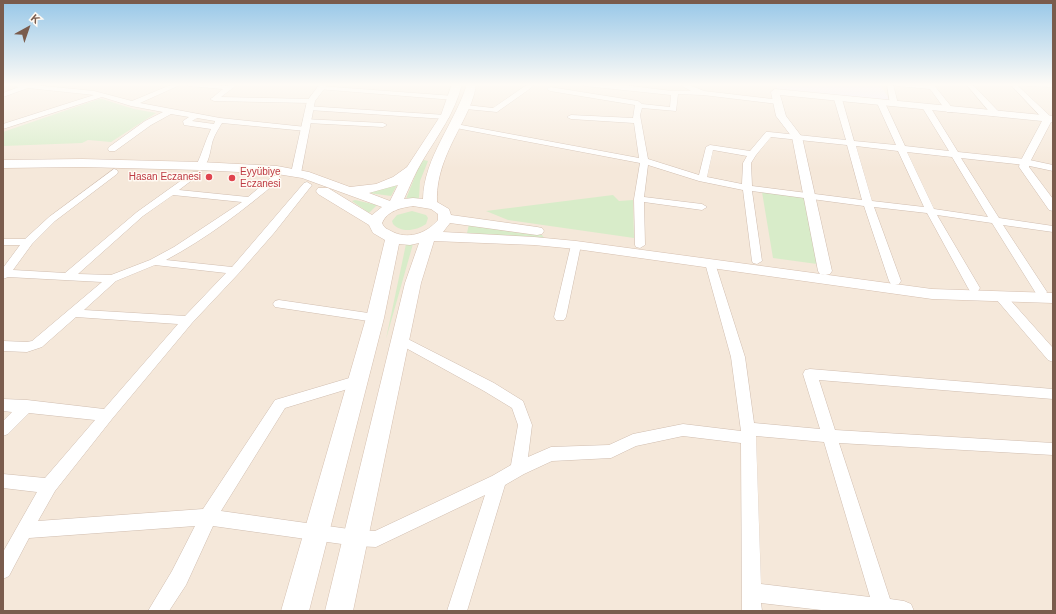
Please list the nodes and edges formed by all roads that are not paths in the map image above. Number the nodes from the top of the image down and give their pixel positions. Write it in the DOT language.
graph roads {
  1 [pos="47,113"];
  2 [pos="168,113"];
  3 [pos="173,113"];
  4 [pos="308,113"];
  5 [pos="385,113"];
  6 [pos="447,113"];
  7 [pos="463,113"];
  8 [pos="476,113"];
  9 [pos="497,113"];
  10 [pos="637,113"];
  11 [pos="780,113"];
  12 [pos="842,113"];
  13 [pos="886,113"];
  14 [pos="930,113"];
  15 [pos="981,113"];
  16 [pos="996,114"];
  17 [pos="446,116"];
  18 [pos="571,117"];
  19 [pos="1051,119"];
  20 [pos="488,120"];
  21 [pos="636,121"];
  22 [pos="218,123"];
  23 [pos="306,125"];
  24 [pos="383,125"];
  25 [pos="456,126"];
  26 [pos="3,127"];
  27 [pos="797,137"];
  28 [pos="851,144"];
  29 [pos="112,149"];
  30 [pos="903,149"];
  31 [pos="752,154"];
  32 [pos="956,155"];
  33 [pos="644,161"];
  34 [pos="1025,162"];
  35 [pos="3,164"];
  36 [pos="1053,168"];
  37 [pos="412,169"];
  38 [pos="3,170"];
  39 [pos="198,170"];
  40 [pos="114,172"];
  41 [pos="296,173"];
  42 [pos="276,178"];
  43 [pos="702,179"];
  44 [pos="307,185"];
  45 [pos="747,188"];
  46 [pos="347,190"];
  47 [pos="170,192"];
  48 [pos="809,196"];
  49 [pos="639,199"];
  50 [pos="251,200"];
  51 [pos="868,203"];
  52 [pos="430,204"];
  53 [pos="394,206"];
  54 [pos="702,207"];
  55 [pos="1053,207"];
  56 [pos="930,211"];
  57 [pos="446,218"];
  58 [pos="996,221"];
  59 [pos="375,223"];
  60 [pos="1053,229"];
  61 [pos="428,236"];
  62 [pos="393,238"];
  63 [pos="3,242"];
  64 [pos="28,242"];
  65 [pos="576,245"];
  66 [pos="640,245"];
  67 [pos="757,261"];
  68 [pos="154,262"];
  69 [pos="710,263"];
  70 [pos="235,271"];
  71 [pos="825,271"];
  72 [pos="5,275"];
  73 [pos="68,276"];
  74 [pos="112,279"];
  75 [pos="894,282"];
  76 [pos="974,288"];
  77 [pos="1000,296"];
  78 [pos="1050,296"];
  79 [pos="279,304"];
  80 [pos="73,313"];
  81 [pos="560,317"];
  82 [pos="375,318"];
  83 [pos="188,320"];
  84 [pos="400,339"];
  85 [pos="3,346"];
  86 [pos="1053,357"];
  87 [pos="356,381"];
  88 [pos="1053,394"];
  89 [pos="3,405"];
  90 [pos="27,406"];
  91 [pos="107,415"];
  92 [pos="3,430"];
  93 [pos="748,434"];
  94 [pos="828,436"];
  95 [pos="1053,449"];
  96 [pos="518,469"];
  97 [pos="3,481"];
  98 [pos="498,481"];
  99 [pos="49,486"];
  100 [pos="208,517"];
  101 [pos="24,530"];
  102 [pos="316,533"];
  103 [pos="356,538"];
  104 [pos="5,563"];
  105 [pos="752,592"];
  106 [pos="883,609"];
  107 [pos="158,611"];
  108 [pos="295,611"];
  109 [pos="339,611"];
  110 [pos="457,611"];
  111 [pos="752,611"];
  112 [pos="904,611"];
  1 -- 26 [label="street"];
  2 -- 29 [label="street"];
  3 -- 22 [label="street"];
  4 -- 23 [label="street"];
  5 -- 17 [label="street"];
  6 -- 17 [label="main road"];
  7 -- 25 [label="main road"];
  8 -- 20 [label="street"];
  9 -- 20 [label="street"];
  10 -- 21 [label="street"];
  11 -- 27 [label="street"];
  12 -- 28 [label="street"];
  13 -- 30 [label="street"];
  14 -- 32 [label="street"];
  15 -- 16 [label="street"];
  16 -- 19 [label="street"];
  17 -- 37 [label="main road"];
  18 -- 21 [label="street"];
  19 -- 34 [label="street"];
  20 -- 25 [label="street"];
  20 -- 33 [label="street"];
  21 -- 33 [label="street"];
  22 -- 23 [label="street"];
  22 -- 39 [label="street"];
  23 -- 24 [label="street"];
  23 -- 41 [label="street"];
  25 -- 52 [label="main road"];
  27 -- 28 [label="street"];
  27 -- 31 [label="street"];
  27 -- 48 [label="street"];
  28 -- 30 [label="street"];
  28 -- 51 [label="street"];
  30 -- 32 [label="street"];
  30 -- 56 [label="street"];
  31 -- 43 [label="street"];
  31 -- 45 [label="street"];
  32 -- 34 [label="street"];
  32 -- 58 [label="street"];
  33 -- 43 [label="street"];
  33 -- 49 [label="street"];
  34 -- 36 [label="street"];
  34 -- 55 [label="street"];
  35 -- 39 [label="main road"];
  37 -- 46 [label="main road"];
  37 -- 53 [label="main road"];
  38 -- 40 [label="main road"];
  39 -- 40 [label="main road"];
  39 -- 41 [label="main road"];
  39 -- 42 [label="main road"];
  39 -- 47 [label="street"];
  40 -- 64 [label="street"];
  41 -- 46 [label="main road"];
  42 -- 44 [label="main road"];
  42 -- 50 [label="street"];
  43 -- 45 [label="street"];
  44 -- 59 [label="main road"];
  44 -- 70 [label="street"];
  45 -- 48 [label="street"];
  45 -- 67 [label="street"];
  46 -- 53 [label="main road"];
  47 -- 50 [label="street"];
  47 -- 73 [label="street"];
  48 -- 51 [label="street"];
  48 -- 71 [label="street"];
  49 -- 54 [label="street"];
  49 -- 66 [label="street"];
  50 -- 68 [label="street"];
  51 -- 56 [label="street"];
  51 -- 75 [label="street"];
  52 -- 53 [label="main road"];
  52 -- 57 [label="main road"];
  53 -- 59 [label="main road"];
  56 -- 58 [label="street"];
  56 -- 76 [label="street"];
  57 -- 61 [label="main road"];
  57 -- 66 [label="main road"];
  58 -- 60 [label="street"];
  58 -- 78 [label="street"];
  59 -- 62 [label="main road"];
  61 -- 62 [label="main road"];
  61 -- 65 [label="main road"];
  61 -- 84 [label="main road"];
  62 -- 82 [label="main road"];
  63 -- 64 [label="street"];
  64 -- 72 [label="street"];
  65 -- 69 [label="main road"];
  65 -- 81 [label="street"];
  66 -- 67 [label="main road"];
  67 -- 71 [label="main road"];
  68 -- 70 [label="street"];
  68 -- 74 [label="street"];
  69 -- 77 [label="main road"];
  69 -- 93 [label="street"];
  70 -- 83 [label="street"];
  71 -- 75 [label="main road"];
  72 -- 73 [label="street"];
  73 -- 74 [label="street"];
  74 -- 80 [label="street"];
  75 -- 76 [label="main road"];
  76 -- 78 [label="main road"];
  77 -- 78 [label="main road"];
  77 -- 86 [label="street"];
  79 -- 82 [label="street"];
  80 -- 83 [label="street"];
  80 -- 85 [label="street"];
  82 -- 87 [label="main road"];
  83 -- 91 [label="street"];
  84 -- 96 [label="street"];
  84 -- 103 [label="main road"];
  87 -- 100 [label="street"];
  87 -- 102 [label="main road"];
  88 -- 94 [label="street"];
  89 -- 90 [label="street"];
  90 -- 91 [label="street"];
  90 -- 92 [label="street"];
  91 -- 99 [label="street"];
  93 -- 94 [label="street"];
  93 -- 96 [label="street"];
  93 -- 105 [label="street"];
  94 -- 95 [label="street"];
  94 -- 106 [label="street"];
  96 -- 98 [label="street"];
  97 -- 99 [label="street"];
  98 -- 103 [label="street"];
  98 -- 110 [label="street"];
  99 -- 101 [label="street"];
  100 -- 101 [label="street"];
  100 -- 102 [label="street"];
  100 -- 107 [label="street"];
  101 -- 104 [label="street"];
  102 -- 103 [label="street"];
  102 -- 108 [label="main road"];
  103 -- 109 [label="main road"];
  105 -- 106 [label="street"];
  105 -- 111 [label="street"];
  106 -- 112 [label="street"];
}
